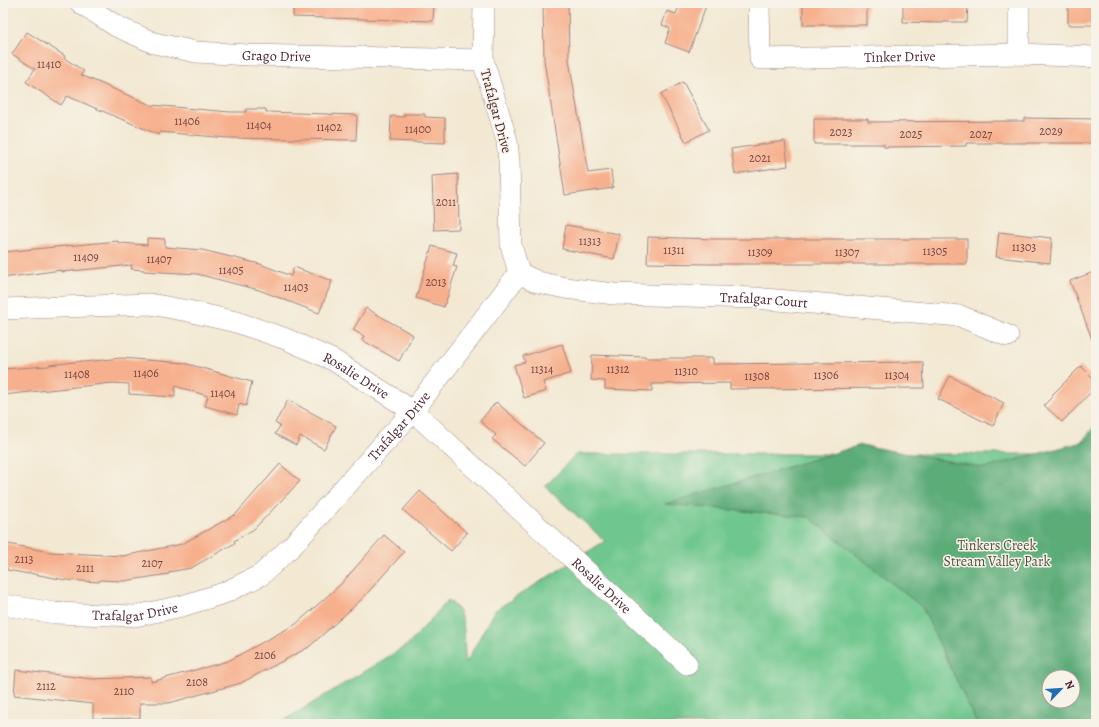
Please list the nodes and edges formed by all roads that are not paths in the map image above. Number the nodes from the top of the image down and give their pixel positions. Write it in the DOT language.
graph roads {
  1 [pos="81,3"];
  2 [pos="484,3"];
  3 [pos="759,3"];
  4 [pos="1019,3"];
  5 [pos="1019,54"];
  6 [pos="1096,57"];
  7 [pos="483,60"];
  8 [pos="519,274"];
  9 [pos="3,309"];
  10 [pos="1008,336"];
  11 [pos="413,411"];
  12 [pos="3,605"];
  13 [pos="687,664"];
  1 -- 7 [label="street, Grago Drive"];
  2 -- 7 [label="street, Trafalgar Drive"];
  3 -- 5 [label="street, Tinker Drive"];
  4 -- 5 [label="street"];
  5 -- 6 [label="street, Tinker Drive"];
  7 -- 8 [label="street, Trafalgar Drive"];
  8 -- 10 [label="street, Trafalgar Court"];
  8 -- 11 [label="street, Trafalgar Drive"];
  9 -- 11 [label="street, Rosalie Drive"];
  11 -- 12 [label="street, Trafalgar Drive"];
  11 -- 13 [label="street, Rosalie Drive"];
}
